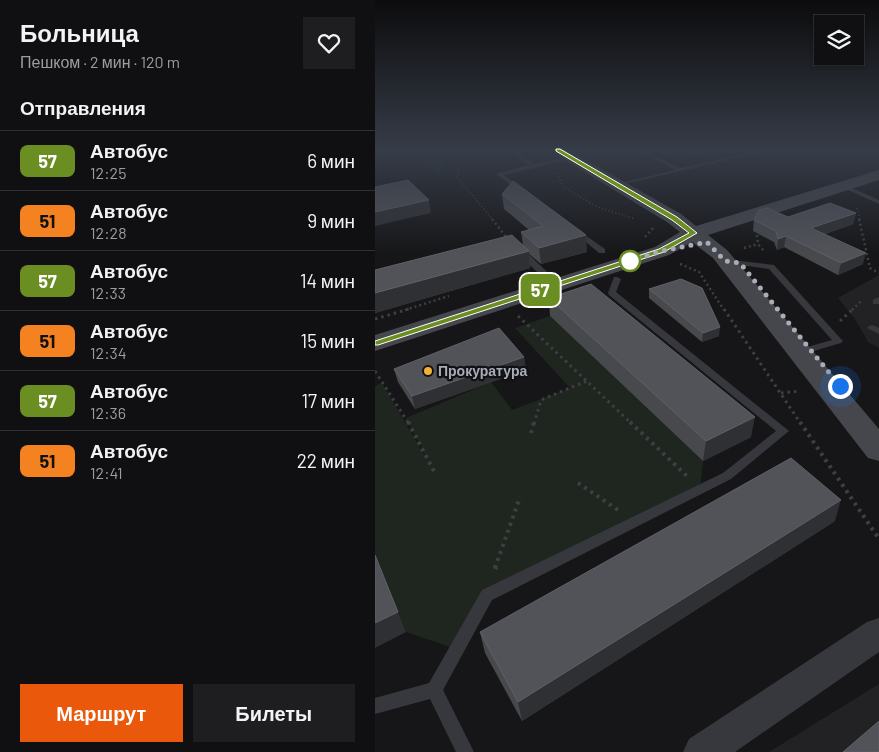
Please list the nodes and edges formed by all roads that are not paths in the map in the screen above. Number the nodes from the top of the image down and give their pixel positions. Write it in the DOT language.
graph roads {
  1 [pos="514,185"];
  2 [pos="624,185"];
  3 [pos="855,185"];
  4 [pos="848,188"];
  5 [pos="875,190"];
  6 [pos="531,197"];
  7 [pos="879,202"];
  8 [pos="570,227"];
  9 [pos="705,235"];
  10 [pos="511,242"];
  11 [pos="602,250"];
  12 [pos="733,262"];
  13 [pos="617,279"];
  14 [pos="556,285"];
  15 [pos="375,343"];
  16 [pos="805,350"];
  17 [pos="879,434"];
  18 [pos="879,450"];
  19 [pos="879,634"];
  20 [pos="434,690"];
  21 [pos="375,706"];
  22 [pos="465,752"];
  23 [pos="702,752"];
  1 -- 6 [label="lane"];
  2 -- 9 [label="street"];
  3 -- 4 [label="street"];
  4 -- 5 [label="street"];
  4 -- 9 [label="street"];
  5 -- 7 [label="lane"];
  8 -- 11 [label="lane"];
  9 -- 12 [label="street"];
  9 -- 14 [label="street"];
  10 -- 14 [label="lane"];
  12 -- 16 [label="street"];
  12 -- 16 [label="lane"];
  13 -- 20 [label="lane"];
  14 -- 15 [label="street"];
  16 -- 17 [label="street"];
  16 -- 18 [label="street"];
  19 -- 23 [label="street"];
  20 -- 21 [label="lane"];
  20 -- 22 [label="lane"];
}
